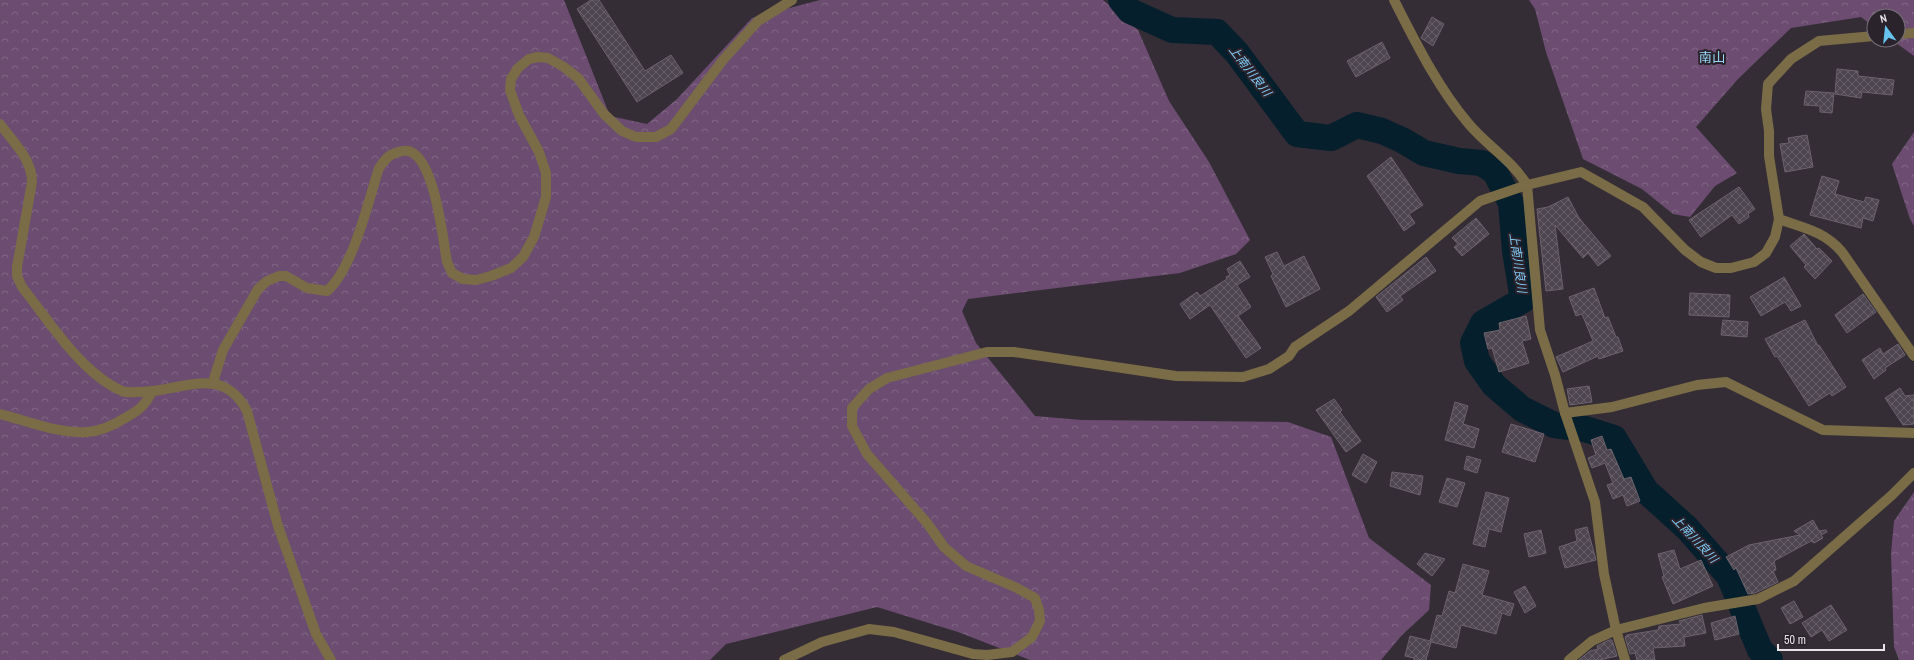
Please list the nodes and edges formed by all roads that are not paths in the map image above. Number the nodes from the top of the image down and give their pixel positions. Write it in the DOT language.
graph roads {
  1 [pos="792,0"];
  2 [pos="1394,0"];
  3 [pos="1866,37"];
  4 [pos="0,124"];
  5 [pos="1527,185"];
  6 [pos="1779,219"];
  7 [pos="1914,356"];
  8 [pos="213,382"];
  9 [pos="152,391"];
  10 [pos="0,414"];
  11 [pos="1565,414"];
  12 [pos="1914,433"];
  13 [pos="1914,473"];
  14 [pos="1616,630"];
  15 [pos="331,660"];
  16 [pos="784,660"];
  17 [pos="1570,660"];
  18 [pos="1625,660"];
  1 -- 8 [label="street"];
  2 -- 5 [label="street"];
  3 -- 6 [label="street"];
  4 -- 9 [label="street"];
  5 -- 6 [label="street"];
  5 -- 11 [label="street"];
  5 -- 16 [label="street"];
  6 -- 7 [label="street"];
  8 -- 9 [label="street"];
  8 -- 15 [label="street"];
  9 -- 10 [label="street"];
  11 -- 12 [label="street"];
  11 -- 14 [label="street"];
  13 -- 14 [label="street"];
  14 -- 17 [label="street"];
  14 -- 18 [label="street"];
}
